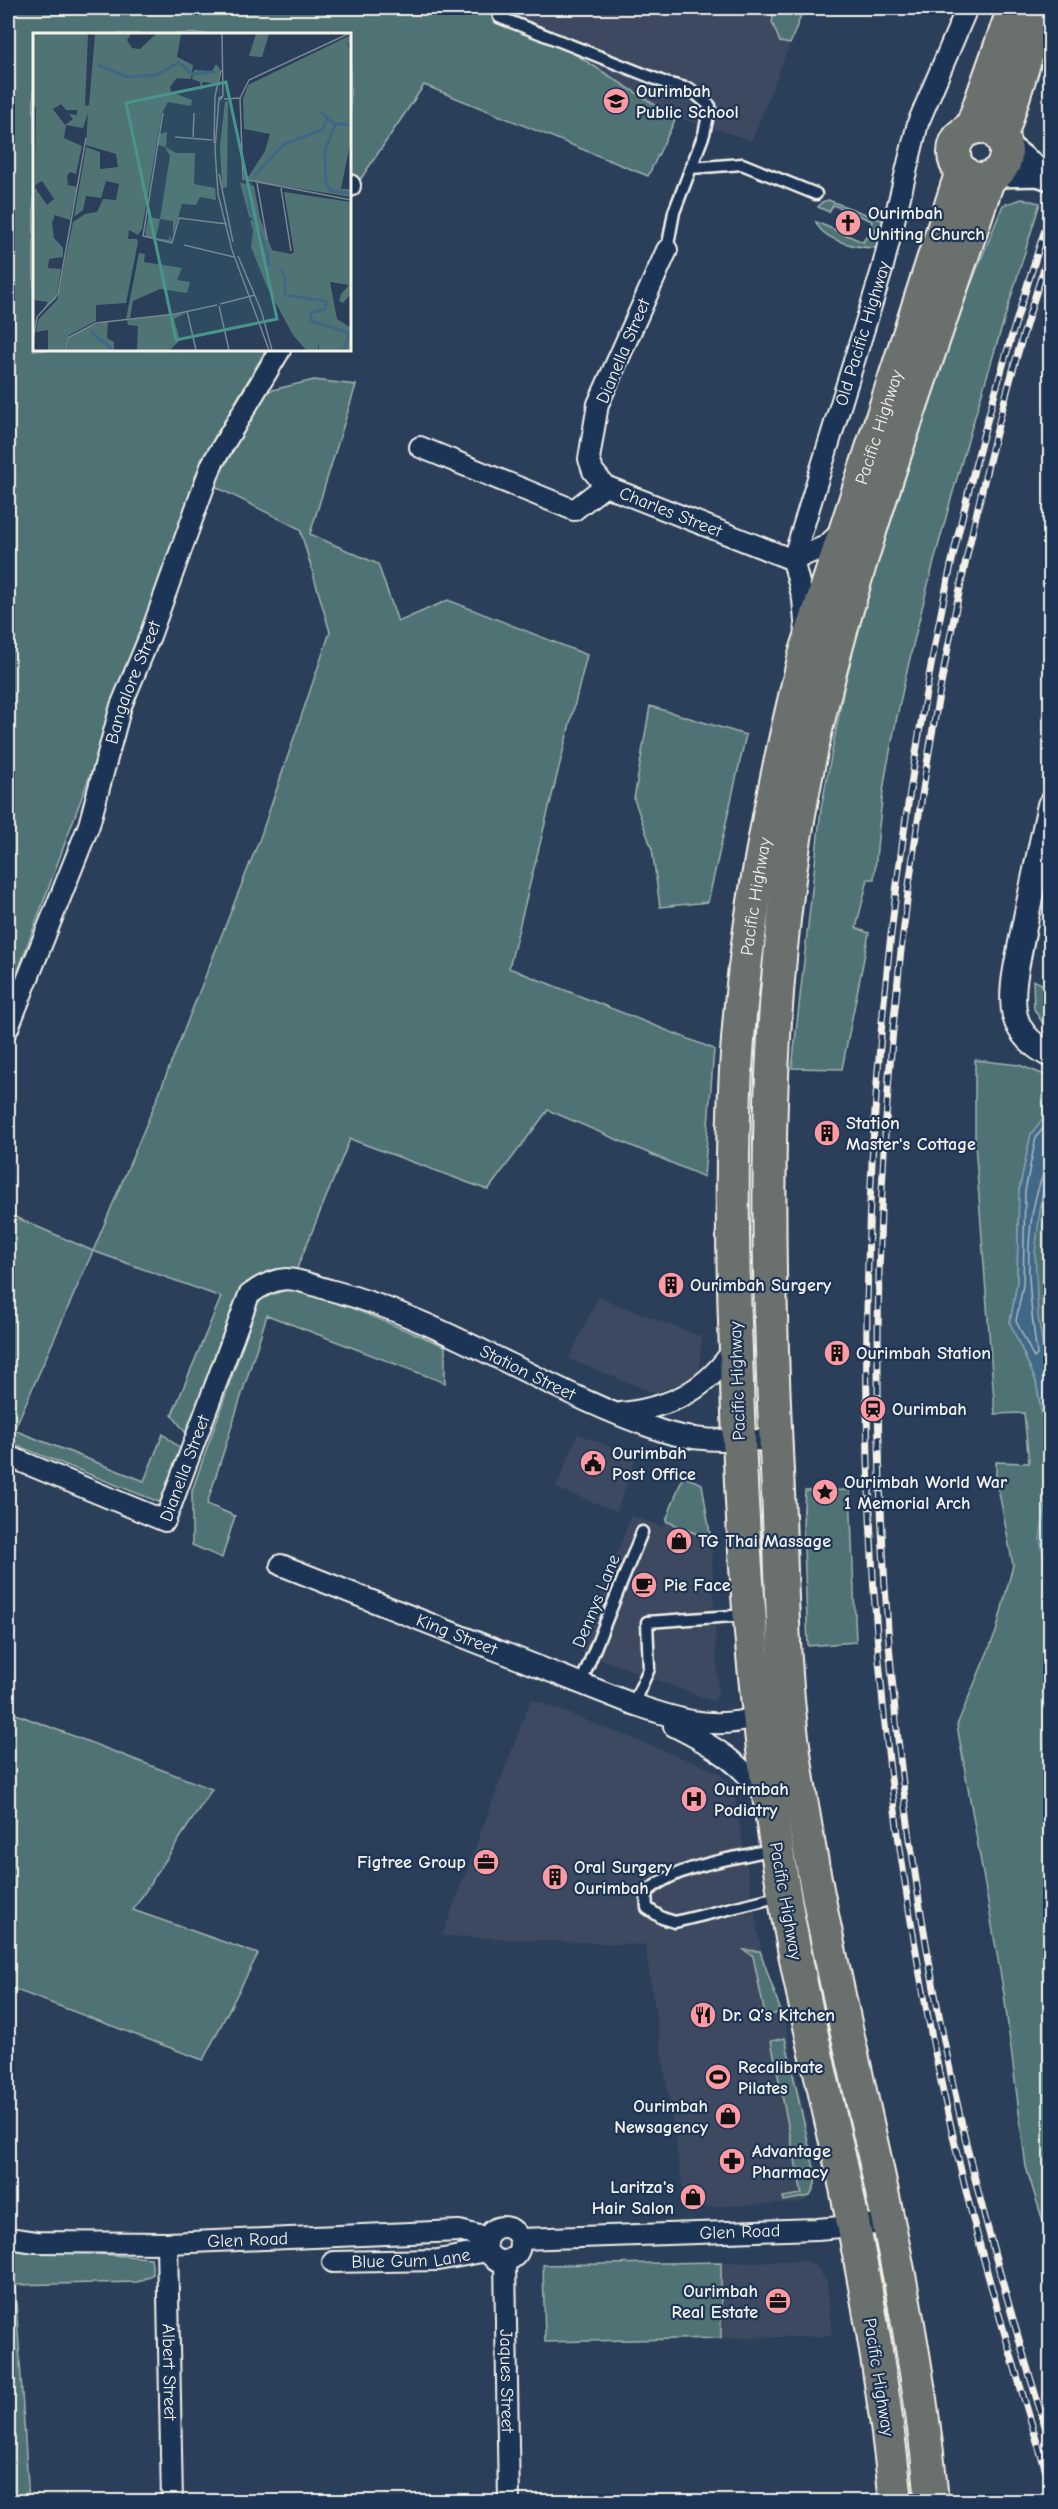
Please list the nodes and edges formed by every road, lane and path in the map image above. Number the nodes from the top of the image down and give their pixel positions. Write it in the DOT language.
graph roads {
  1 [pos="967,8"];
  2 [pos="1014,8"];
  3 [pos="1041,8"];
  4 [pos="499,17"];
  5 [pos="971,129"];
  6 [pos="991,161"];
  7 [pos="691,168"];
  8 [pos="1044,174"];
  9 [pos="816,194"];
  10 [pos="667,250"];
  11 [pos="279,351"];
  12 [pos="420,447"];
  13 [pos="605,486"];
  14 [pos="847,525"];
  15 [pos="793,560"];
  16 [pos="805,656"];
  17 [pos="1050,805"];
  18 [pos="8,1028"];
  19 [pos="1050,1055"];
  20 [pos="287,1279"];
  21 [pos="735,1347"];
  22 [pos="619,1414"];
  23 [pos="738,1440"];
  24 [pos="775,1440"];
  25 [pos="8,1456"];
  26 [pos="642,1532"];
  27 [pos="281,1566"];
  28 [pos="751,1615"];
  29 [pos="581,1683"];
  30 [pos="633,1704"];
  31 [pos="758,1717"];
  32 [pos="770,1804"];
  33 [pos="776,1849"];
  34 [pos="784,1895"];
  35 [pos="888,2223"];
  36 [pos="852,2227"];
  37 [pos="8,2238"];
  38 [pos="520,2239"];
  39 [pos="166,2243"];
  40 [pos="487,2244"];
  41 [pos="505,2261"];
  42 [pos="333,2262"];
  43 [pos="172,2502"];
  44 [pos="509,2502"];
  45 [pos="896,2502"];
  46 [pos="932,2502"];
  1 -- 15 [label="street, Old Pacific Highway"];
  2 -- 5 [label="main road"];
  3 -- 6 [label="main road, Pacific Highway"];
  4 -- 7 [label="lane"];
  5 -- 6 [label="main road"];
  5 -- 6 [label="main road"];
  6 -- 8 [label="main road"];
  6 -- 14 [label="main road, Pacific Highway"];
  6 -- 24 [label="main road, Pacific Highway"];
  7 -- 9 [label="lane"];
  7 -- 10 [label="lane"];
  10 -- 13 [label="street, Dianella Street"];
  11 -- 18 [label="street, Bangalore Street"];
  12 -- 13 [label="street, Charles Street"];
  13 -- 15 [label="street, Charles Street"];
  14 -- 15 [label="street"];
  14 -- 16 [label="main road, Pacific Highway"];
  15 -- 16 [label="street"];
  16 -- 21 [label="main road, Pacific Highway"];
  17 -- 19 [label="street"];
  20 -- 22 [label="street, Station Street"];
  20 -- 25 [label="street, Dianella Street"];
  21 -- 22 [label="street"];
  21 -- 23 [label="main road, Pacific Highway"];
  22 -- 23 [label="street, Station Street"];
  23 -- 24 [label="street, Station Street"];
  23 -- 28 [label="main road, Pacific Highway"];
  24 -- 35 [label="main road, Pacific Highway"];
  26 -- 29 [label="lane, Dennys Lane"];
  27 -- 29 [label="street, King Street"];
  28 -- 30 [label="lane"];
  28 -- 31 [label="main road, Pacific Highway"];
  29 -- 30 [label="street, King Street"];
  30 -- 31 [label="street, King Street"];
  30 -- 32 [label="street, King Street"];
  31 -- 32 [label="main road, Pacific Highway"];
  32 -- 33 [label="main road, Pacific Highway"];
  33 -- 34 [label="main road, Pacific Highway"];
  33 -- 34 [label="lane"];
  34 -- 36 [label="main road, Pacific Highway"];
  35 -- 36 [label="street, Glen Road"];
  35 -- 46 [label="main road, Pacific Highway"];
  36 -- 38 [label="street, Glen Road"];
  36 -- 45 [label="main road, Pacific Highway"];
  37 -- 39 [label="street, Glen Road"];
  38 -- 40 [label="street"];
  38 -- 41 [label="street"];
  39 -- 40 [label="street, Glen Road"];
  39 -- 43 [label="street, Albert Street"];
  40 -- 41 [label="street"];
  40 -- 42 [label="street, Blue Gum Lane"];
  41 -- 44 [label="street, Jaques Street"];
}
